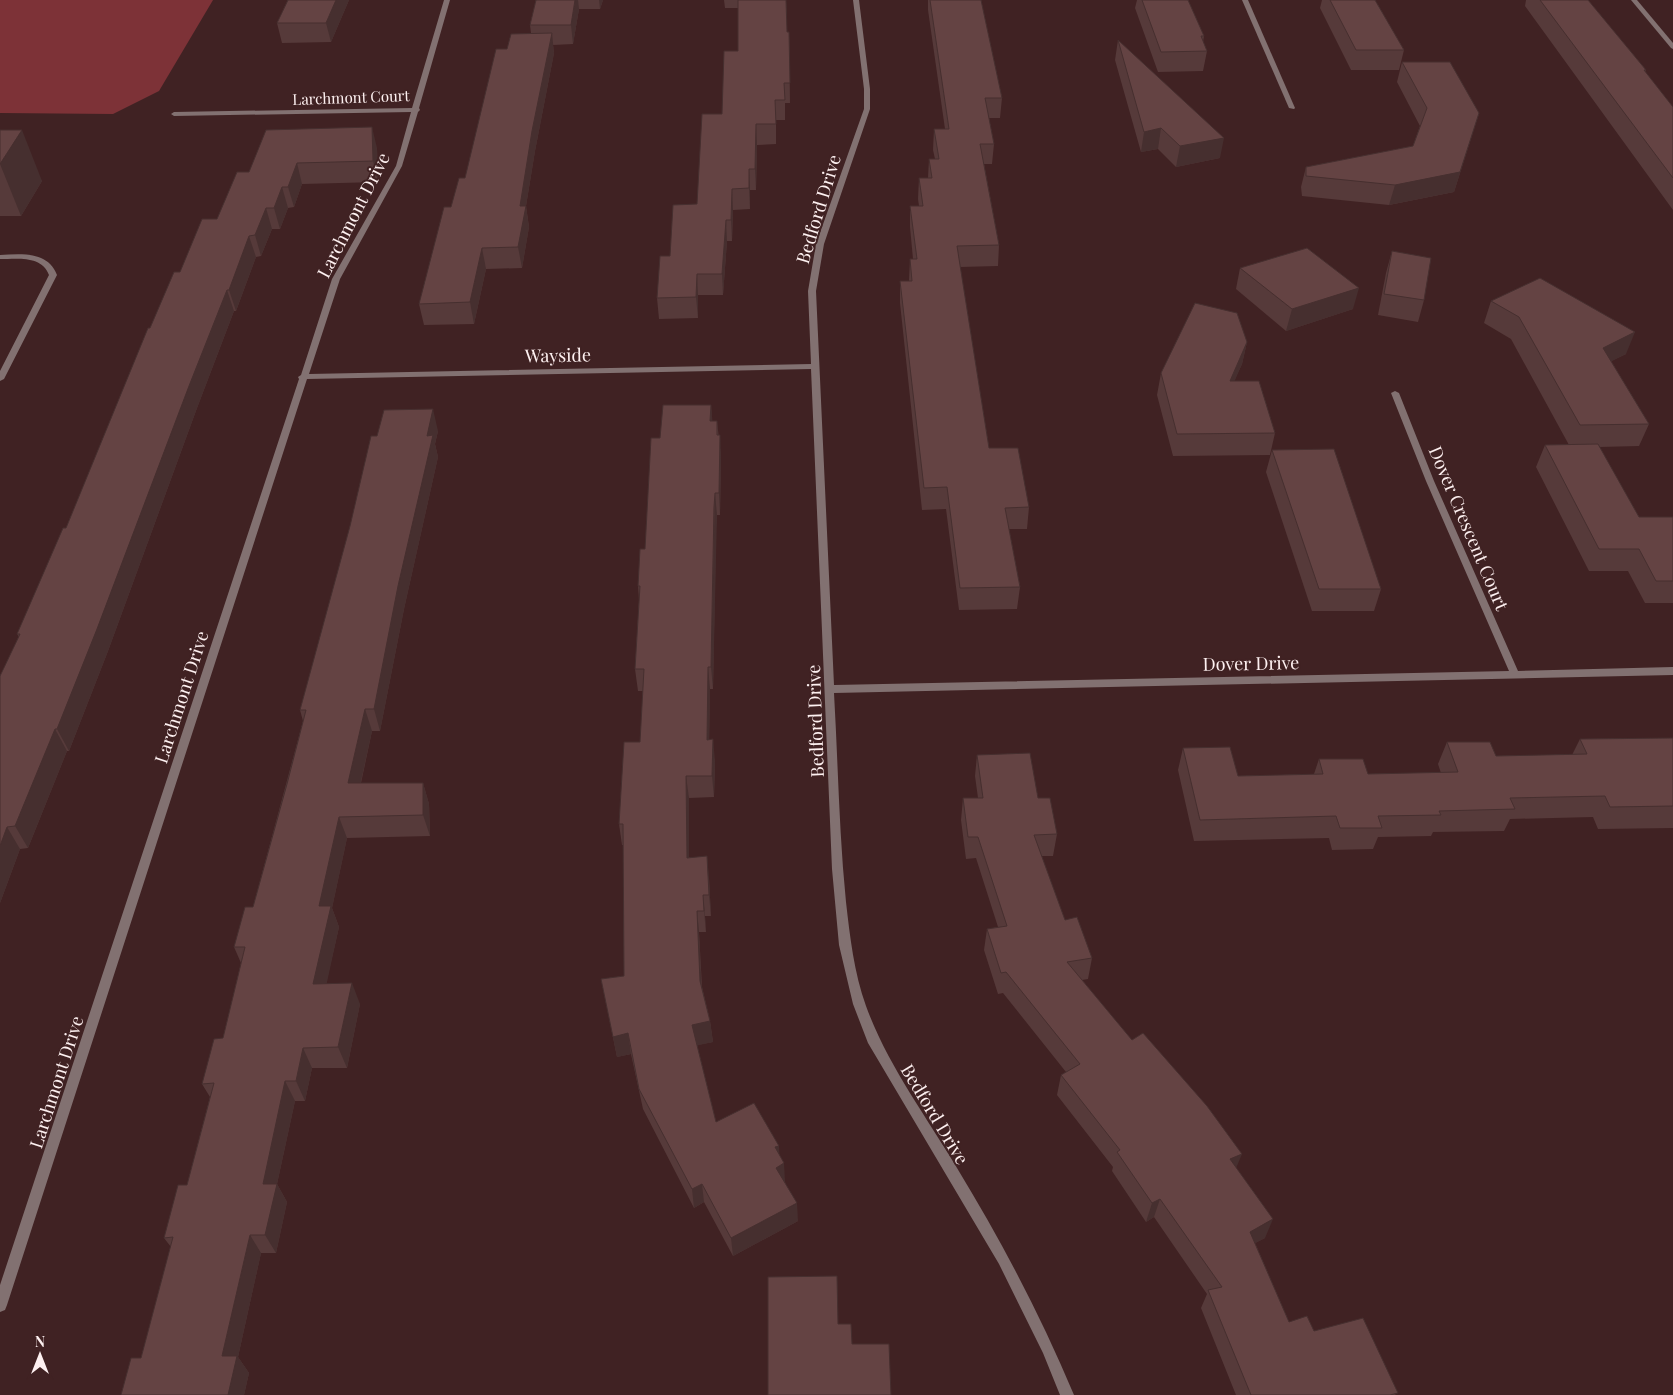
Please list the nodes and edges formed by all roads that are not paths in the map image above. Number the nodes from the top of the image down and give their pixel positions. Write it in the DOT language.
graph roads {
  1 [pos="448,0"];
  2 [pos="856,0"];
  3 [pos="1245,0"];
  4 [pos="1634,0"];
  5 [pos="1673,48"];
  6 [pos="1292,108"];
  7 [pos="417,110"];
  8 [pos="174,114"];
  9 [pos="0,257"];
  10 [pos="815,366"];
  11 [pos="302,377"];
  12 [pos="0,379"];
  13 [pos="1395,393"];
  14 [pos="1673,671"];
  15 [pos="1515,674"];
  16 [pos="830,689"];
  17 [pos="0,1305"];
  18 [pos="1067,1395"];
  1 -- 7 [label="street, Larchmont Court"];
  2 -- 10 [label="street, Bedford Drive"];
  3 -- 6 [label="street"];
  4 -- 5 [label="street"];
  7 -- 8 [label="street, Larchmont Court"];
  7 -- 11 [label="street, Larchmont Drive"];
  9 -- 12 [label="street"];
  10 -- 11 [label="street, Wayside"];
  10 -- 16 [label="street, Bedford Drive"];
  11 -- 17 [label="street, Larchmont Drive"];
  13 -- 15 [label="street, Dover Crescent Court"];
  14 -- 15 [label="street, Dover Drive"];
  15 -- 16 [label="street, Dover Drive"];
  16 -- 18 [label="street, Bedford Drive"];
}
